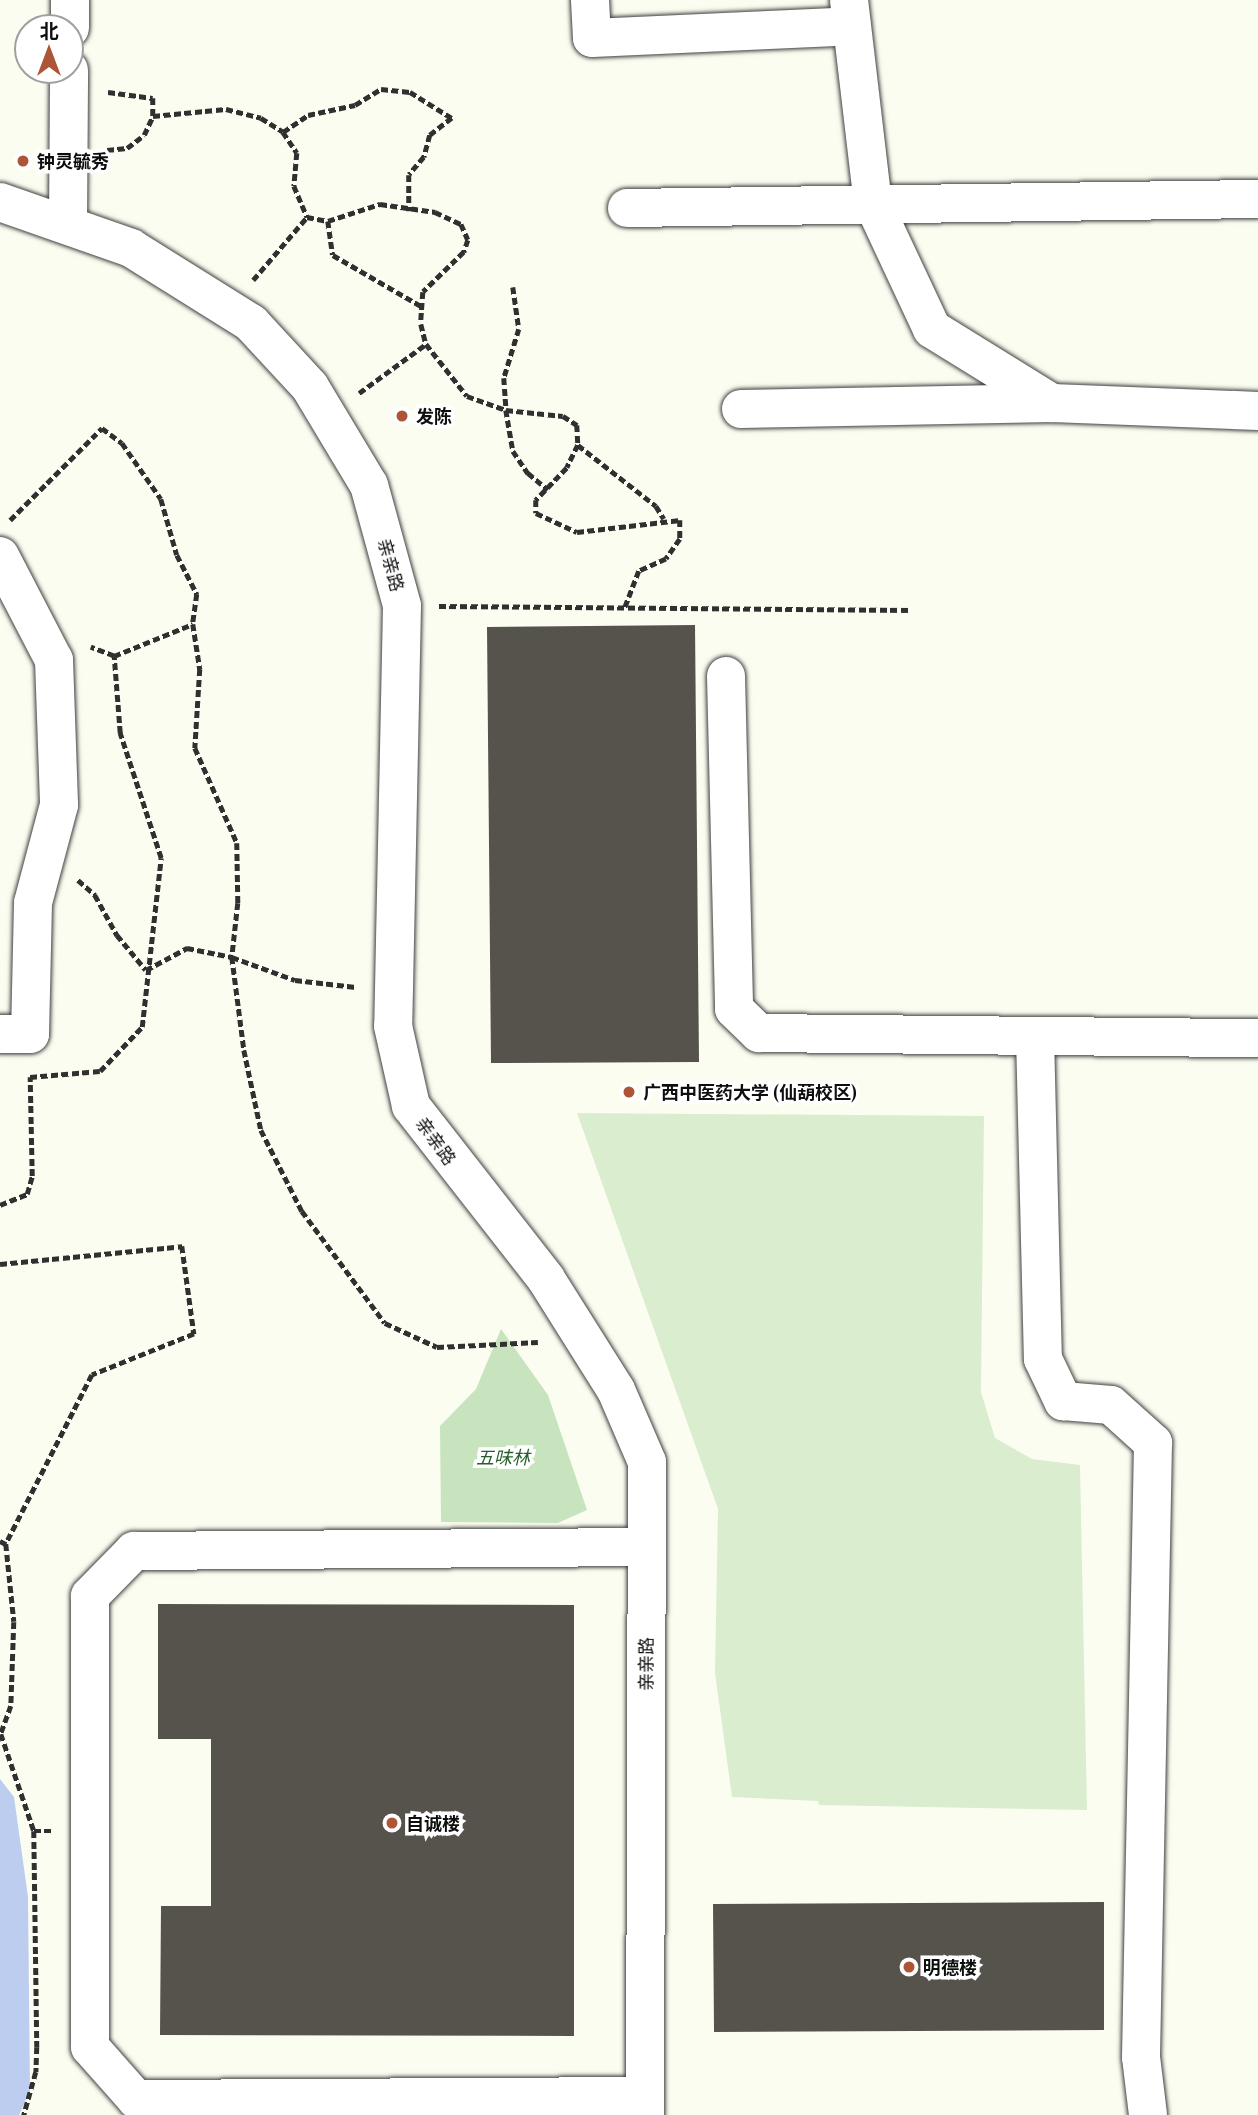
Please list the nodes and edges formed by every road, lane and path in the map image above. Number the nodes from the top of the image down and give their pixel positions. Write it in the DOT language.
graph roads {
  1 [pos="590,0"];
  2 [pos="850,13"];
  3 [pos="84,81"];
  4 [pos="69,84"];
  5 [pos="153,116"];
  6 [pos="283,131"];
  7 [pos="69,153"];
  8 [pos="1258,199"];
  9 [pos="0,202"];
  10 [pos="873,203"];
  11 [pos="627,208"];
  12 [pos="409,211"];
  13 [pos="307,218"];
  14 [pos="328,221"];
  15 [pos="68,225"];
  16 [pos="513,287"];
  17 [pos="421,306"];
  18 [pos="228,309"];
  19 [pos="426,344"];
  20 [pos="1052,403"];
  21 [pos="741,409"];
  22 [pos="506,410"];
  23 [pos="1258,411"];
  24 [pos="334,428"];
  25 [pos="578,445"];
  26 [pos="548,490"];
  27 [pos="664,519"];
  28 [pos="0,531"];
  29 [pos="0,556"];
  30 [pos="432,606"];
  31 [pos="625,608"];
  32 [pos="911,610"];
  33 [pos="192,624"];
  34 [pos="36,626"];
  35 [pos="114,656"];
  36 [pos="726,676"];
  37 [pos="46,852"];
  38 [pos="232,957"];
  39 [pos="146,970"];
  40 [pos="394,990"];
  41 [pos="15,1034"];
  42 [pos="1035,1036"];
  43 [pos="1258,1038"];
  44 [pos="30,1077"];
  45 [pos="0,1205"];
  46 [pos="0,1264"];
  47 [pos="581,1336"];
  48 [pos="0,1541"];
  49 [pos="6,1544"];
  50 [pos="647,1547"];
  51 [pos="1,1736"];
  52 [pos="645,2105"];
  53 [pos="24,2115"];
  54 [pos="1147,2115"];
  1 -- 2 [label="street"];
  2 -- 10 [label="street"];
  3 -- 5 [label="path"];
  4 -- 7 [label="street"];
  5 -- 6 [label="path"];
  5 -- 7 [label="path"];
  6 -- 12 [label="path"];
  6 -- 13 [label="path"];
  7 -- 15 [label="street"];
  8 -- 10 [label="street"];
  9 -- 15 [label="street, 亲亲路"];
  10 -- 11 [label="street"];
  10 -- 20 [label="street"];
  12 -- 14 [label="path"];
  12 -- 17 [label="path"];
  13 -- 14 [label="path"];
  13 -- 18 [label="path"];
  14 -- 17 [label="path"];
  15 -- 18 [label="street, 亲亲路"];
  16 -- 22 [label="path"];
  17 -- 19 [label="path"];
  18 -- 24 [label="street, 亲亲路"];
  19 -- 22 [label="path"];
  19 -- 24 [label="path"];
  20 -- 21 [label="street"];
  20 -- 23 [label="street"];
  22 -- 25 [label="path"];
  22 -- 26 [label="path"];
  24 -- 40 [label="street, 亲亲路"];
  25 -- 26 [label="path"];
  25 -- 27 [label="path"];
  26 -- 27 [label="path"];
  27 -- 31 [label="path"];
  28 -- 33 [label="path"];
  29 -- 34 [label="street"];
  30 -- 31 [label="path"];
  31 -- 32 [label="path"];
  33 -- 35 [label="path"];
  33 -- 38 [label="path"];
  34 -- 35 [label="path"];
  34 -- 37 [label="street"];
  35 -- 39 [label="path"];
  36 -- 42 [label="street"];
  37 -- 39 [label="path"];
  37 -- 41 [label="street"];
  38 -- 39 [label="path"];
  38 -- 40 [label="path"];
  38 -- 47 [label="path"];
  39 -- 44 [label="path"];
  40 -- 47 [label="street, 亲亲路"];
  41 -- 44 [label="path"];
  42 -- 43 [label="street"];
  42 -- 54 [label="street"];
  44 -- 45 [label="path"];
  46 -- 49 [label="path"];
  47 -- 50 [label="street, 亲亲路"];
  48 -- 49 [label="path"];
  49 -- 51 [label="path"];
  50 -- 52 [label="street, 亲亲路"];
  50 -- 52 [label="street"];
  51 -- 53 [label="path"];
}
